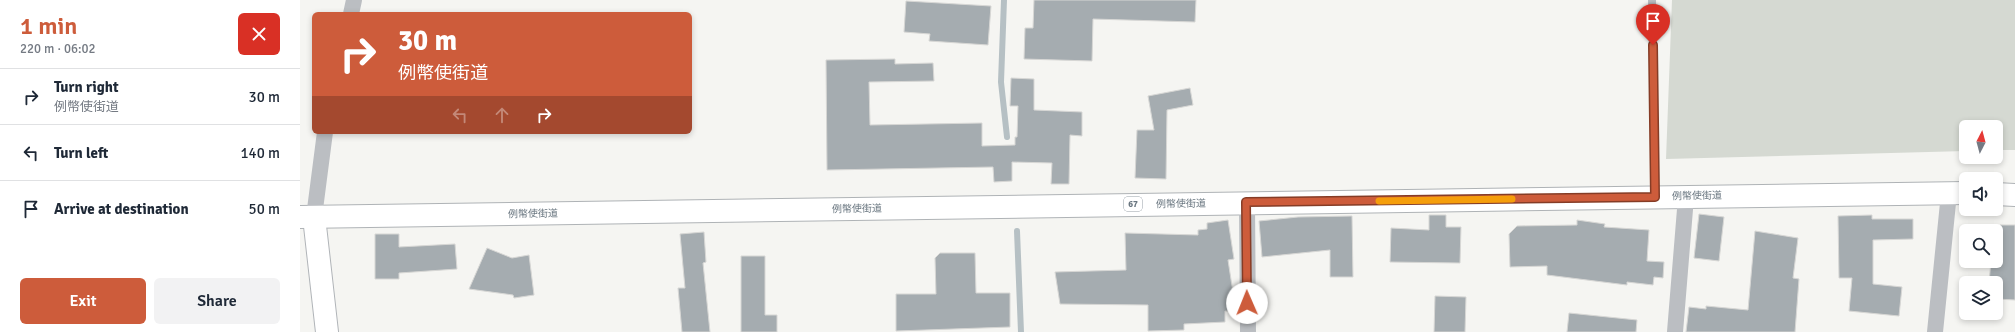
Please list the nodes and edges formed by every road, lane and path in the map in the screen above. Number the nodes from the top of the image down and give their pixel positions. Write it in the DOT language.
graph roads {
  1 [pos="354,0"];
  2 [pos="1652,0"];
  3 [pos="351,12"];
  4 [pos="325,134"];
  5 [pos="1958,193"];
  6 [pos="2003,194"];
  7 [pos="2015,194"];
  8 [pos="1655,197"];
  9 [pos="1686,197"];
  10 [pos="1246,202"];
  11 [pos="307,217"];
  12 [pos="327,332"];
  13 [pos="1248,332"];
  14 [pos="1675,332"];
  15 [pos="1935,332"];
  1 -- 3 [label="street"];
  2 -- 8 [label="lane"];
  4 -- 11 [label="street"];
  5 -- 9 [label="main road, 例幣使街道 / 67"];
  5 -- 15 [label="street"];
  6 -- 7 [label="main road"];
  8 -- 9 [label="main road, 例幣使街道 / 67"];
  8 -- 10 [label="main road, 例幣使街道 / 67"];
  9 -- 14 [label="street"];
  10 -- 11 [label="main road, 例幣使街道 / 67"];
  10 -- 13 [label="street"];
  11 -- 12 [label="main road"];
}
